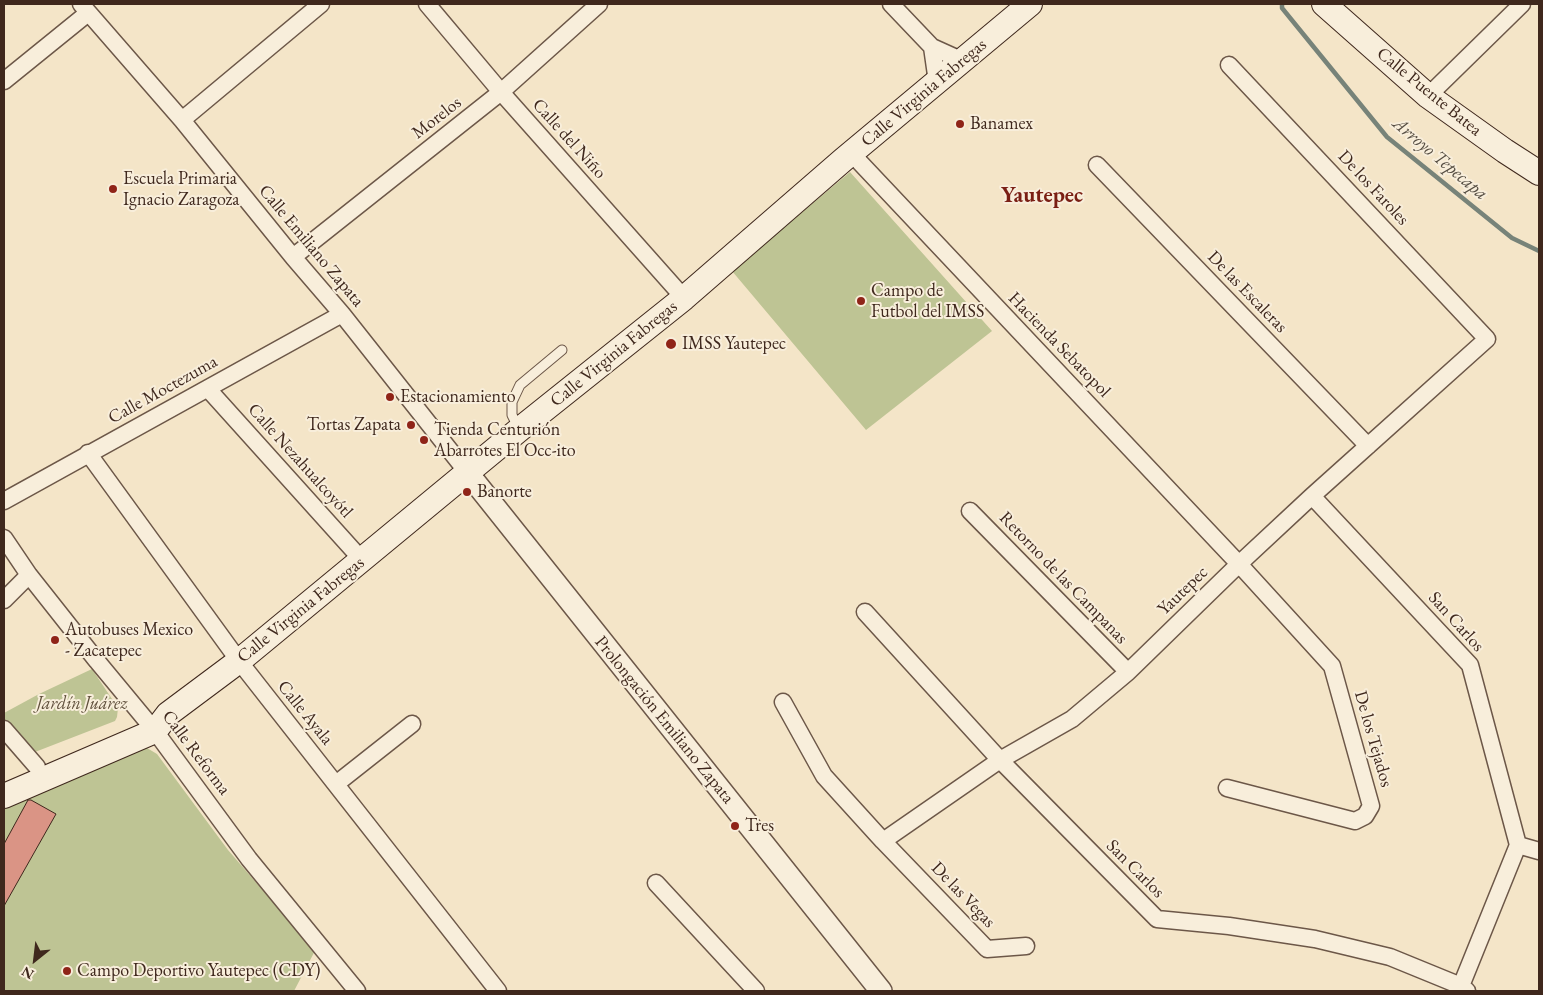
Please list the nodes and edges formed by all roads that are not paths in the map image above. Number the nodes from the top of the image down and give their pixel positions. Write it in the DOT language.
graph roads {
  1 [pos="321,4"];
  2 [pos="427,4"];
  3 [pos="599,4"];
  4 [pos="891,4"];
  5 [pos="1030,4"];
  6 [pos="1324,4"];
  7 [pos="1522,4"];
  8 [pos="85,8"];
  9 [pos="932,48"];
  10 [pos="963,61"];
  11 [pos="1229,65"];
  12 [pos="4,81"];
  13 [pos="937,82"];
  14 [pos="501,92"];
  15 [pos="1428,96"];
  16 [pos="182,120"];
  17 [pos="852,154"];
  18 [pos="1096,165"];
  19 [pos="1539,173"];
  20 [pos="293,257"];
  21 [pos="684,298"];
  22 [pos="342,314"];
  23 [pos="1487,339"];
  24 [pos="562,350"];
  25 [pos="208,389"];
  26 [pos="520,429"];
  27 [pos="1368,446"];
  28 [pos="88,453"];
  29 [pos="467,472"];
  30 [pos="1312,496"];
  31 [pos="4,501"];
  32 [pos="970,511"];
  33 [pos="4,538"];
  34 [pos="362,560"];
  35 [pos="1240,564"];
  36 [pos="29,575"];
  37 [pos="4,600"];
  38 [pos="865,612"];
  39 [pos="239,661"];
  40 [pos="1128,672"];
  41 [pos="783,702"];
  42 [pos="156,721"];
  43 [pos="412,724"];
  44 [pos="4,729"];
  45 [pos="1000,760"];
  46 [pos="37,766"];
  47 [pos="4,782"];
  48 [pos="336,784"];
  49 [pos="1227,788"];
  50 [pos="4,796"];
  51 [pos="883,841"];
  52 [pos="1518,845"];
  53 [pos="1539,850"];
  54 [pos="656,883"];
  55 [pos="1026,946"];
  56 [pos="1464,988"];
  57 [pos="357,991"];
  58 [pos="498,991"];
  59 [pos="756,991"];
  60 [pos="880,991"];
  1 -- 16 [label="street"];
  2 -- 14 [label="street, Calle del Niño"];
  3 -- 14 [label="street, Morelos"];
  4 -- 9 [label="street"];
  5 -- 10 [label="main road, Calle Virginia Fabregas"];
  6 -- 15 [label="main road, Calle Puente Batea"];
  7 -- 15 [label="street"];
  8 -- 12 [label="street"];
  8 -- 16 [label="street, Calle Emiliano Zapata"];
  9 -- 10 [label="street"];
  9 -- 13 [label="street"];
  10 -- 13 [label="main road, Calle Virginia Fabregas"];
  11 -- 23 [label="street, De los Faroles"];
  13 -- 17 [label="main road, Calle Virginia Fabregas"];
  14 -- 20 [label="street, Morelos"];
  14 -- 21 [label="street, Calle del Niño"];
  15 -- 19 [label="main road, Calle Puente Batea"];
  16 -- 20 [label="street, Calle Emiliano Zapata"];
  17 -- 21 [label="main road, Calle Virginia Fabregas"];
  17 -- 35 [label="street, Hacienda Sebatopol"];
  18 -- 27 [label="street, De las Escaleras"];
  20 -- 22 [label="street, Calle Emiliano Zapata"];
  21 -- 26 [label="main road, Calle Virginia Fabregas"];
  22 -- 25 [label="street, Calle Moctezuma"];
  22 -- 29 [label="street, Calle Emiliano Zapata"];
  23 -- 27 [label="street, Yautepec"];
  24 -- 26 [label="lane"];
  25 -- 28 [label="street, Calle Moctezuma"];
  25 -- 34 [label="street, Calle Nezahualcoyótl"];
  26 -- 29 [label="main road, Calle Virginia Fabregas"];
  27 -- 30 [label="street, Yautepec"];
  28 -- 31 [label="street, Calle Moctezuma"];
  28 -- 39 [label="street, Calle Ayala"];
  29 -- 34 [label="main road, Calle Virginia Fabregas"];
  29 -- 60 [label="street, Prolongación Emiliano Zapata"];
  30 -- 35 [label="street, Yautepec"];
  30 -- 52 [label="street, San Carlos"];
  32 -- 40 [label="street, Retorno de las Campanas"];
  33 -- 36 [label="street, Calle Reforma"];
  34 -- 39 [label="main road, Calle Virginia Fabregas"];
  35 -- 40 [label="street, Yautepec"];
  35 -- 49 [label="street, De los Tejados"];
  36 -- 37 [label="street"];
  36 -- 42 [label="street, Calle Reforma"];
  38 -- 45 [label="street, San Carlos"];
  39 -- 42 [label="main road, Calle Virginia Fabregas"];
  39 -- 48 [label="street, Calle Ayala"];
  40 -- 45 [label="street, Yautepec"];
  41 -- 51 [label="street"];
  42 -- 46 [label="main road"];
  42 -- 50 [label="main road"];
  42 -- 57 [label="street, Calle Reforma"];
  43 -- 48 [label="street"];
  44 -- 46 [label="street"];
  45 -- 51 [label="street, Yautepec"];
  45 -- 56 [label="street, San Carlos"];
  46 -- 47 [label="main road"];
  48 -- 58 [label="street, Calle Ayala"];
  51 -- 55 [label="street, De las Vegas"];
  52 -- 53 [label="street"];
  52 -- 56 [label="street"];
  54 -- 59 [label="street"];
}
